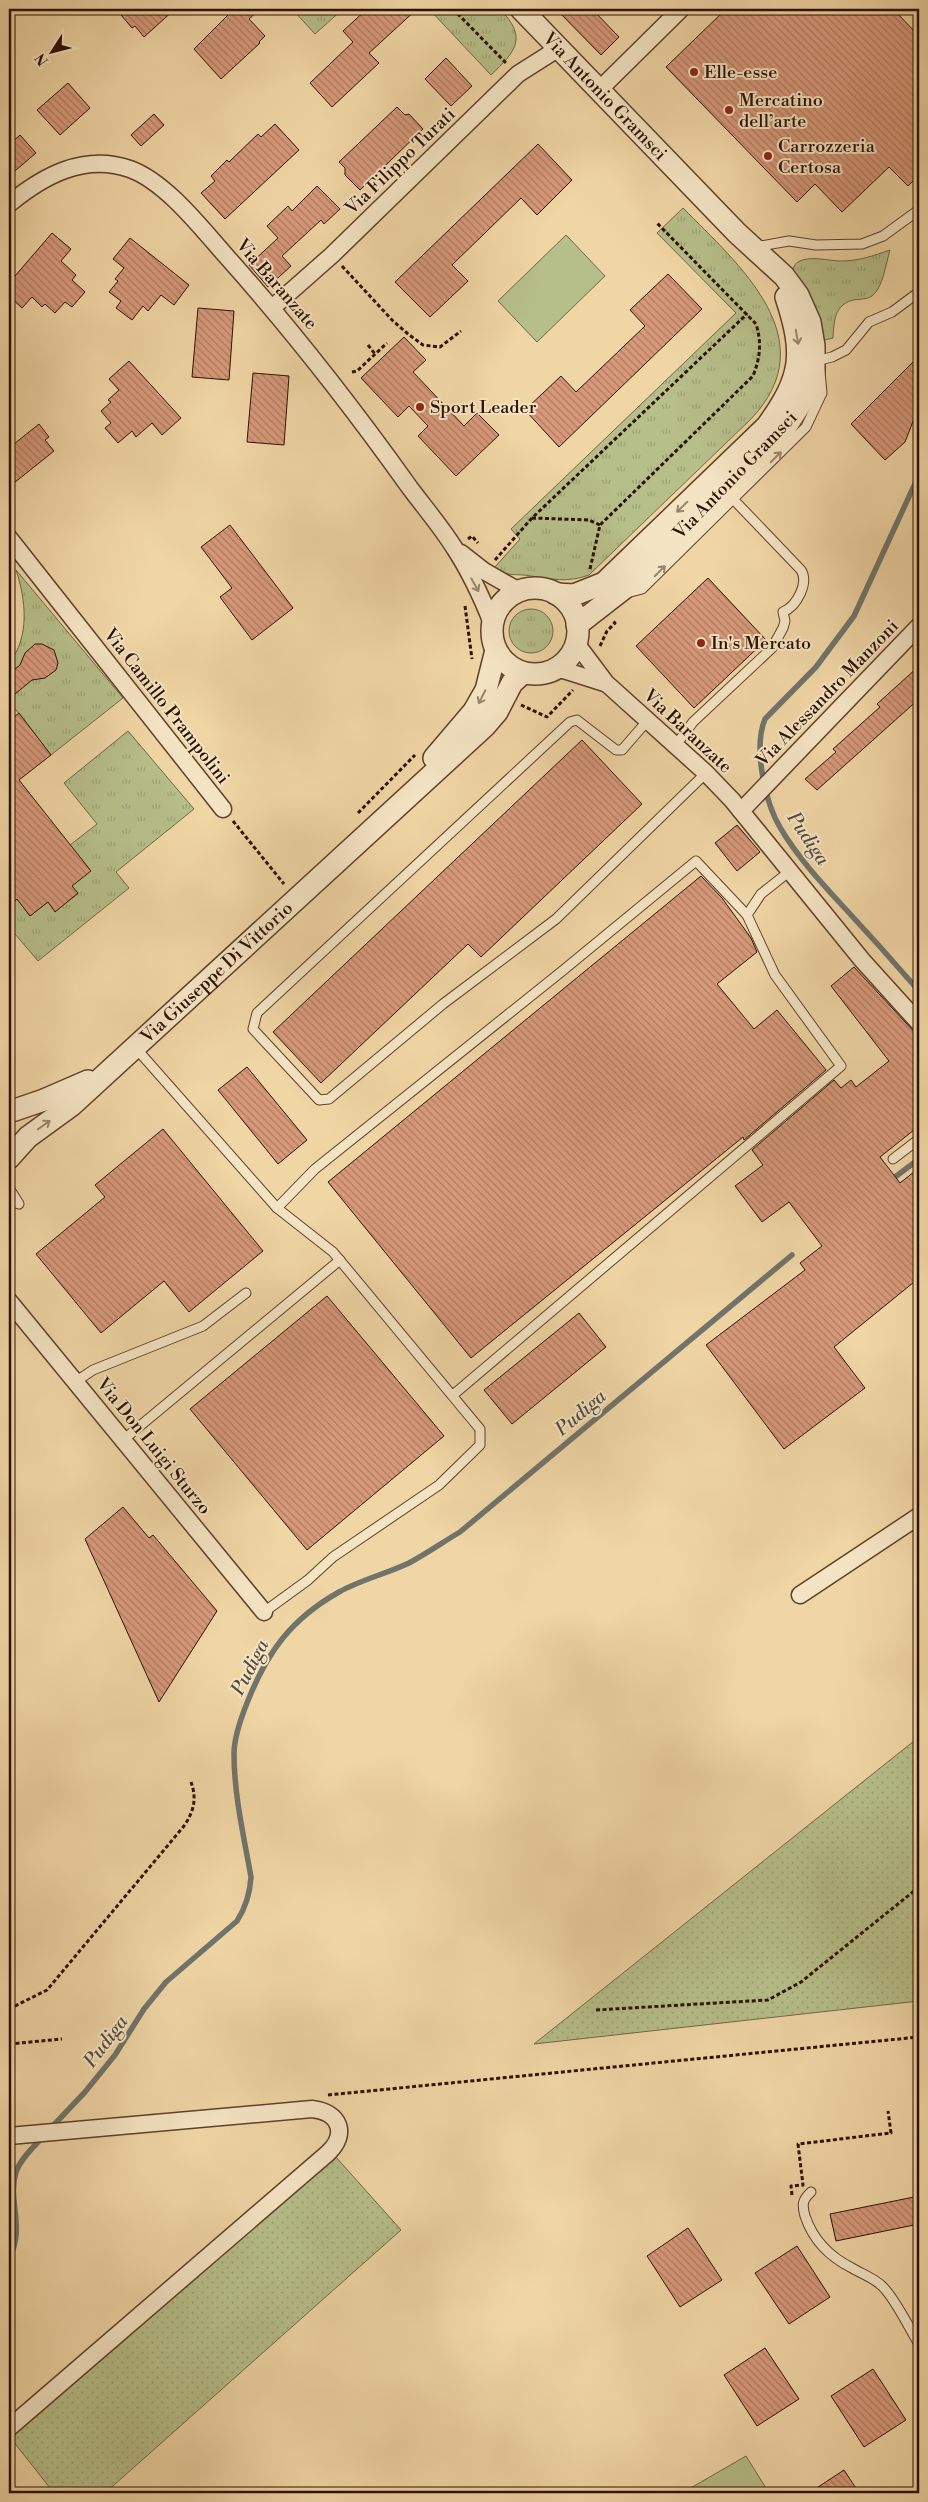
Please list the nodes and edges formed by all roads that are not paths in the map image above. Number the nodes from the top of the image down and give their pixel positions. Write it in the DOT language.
graph roads {
  1 [pos="521,9"];
  2 [pos="681,9"];
  3 [pos="559,48"];
  4 [pos="599,90"];
  5 [pos="9,204"];
  6 [pos="916,212"];
  7 [pos="752,248"];
  8 [pos="919,292"];
  9 [pos="272,308"];
  10 [pos="814,360"];
  11 [pos="733,499"];
  12 [pos="9,538"];
  13 [pos="455,549"];
  14 [pos="519,591"];
  15 [pos="619,593"];
  16 [pos="556,594"];
  17 [pos="492,623"];
  18 [pos="919,626"];
  19 [pos="577,634"];
  20 [pos="496,650"];
  21 [pos="557,668"];
  22 [pos="523,673"];
  23 [pos="606,683"];
  24 [pos="648,720"];
  25 [pos="676,745"];
  26 [pos="706,773"];
  27 [pos="223,809"];
  28 [pos="740,811"];
  29 [pos="328,868"];
  30 [pos="790,872"];
  31 [pos="747,915"];
  32 [pos="919,1023"];
  33 [pos="134,1046"];
  34 [pos="102,1075"];
  35 [pos="9,1112"];
  36 [pos="919,1139"];
  37 [pos="9,1158"];
  38 [pos="893,1159"];
  39 [pos="9,1188"];
  40 [pos="9,1201"];
  41 [pos="277,1208"];
  42 [pos="340,1260"];
  43 [pos="246,1293"];
  44 [pos="10,1304"];
  45 [pos="75,1382"];
  46 [pos="453,1395"];
  47 [pos="123,1440"];
  48 [pos="919,1516"];
  49 [pos="800,1595"];
  50 [pos="264,1612"];
  51 [pos="9,2136"];
  52 [pos="810,2192"];
  53 [pos="919,2344"];
  54 [pos="9,2428"];
  1 -- 3 [label="street, Via Antonio Gramsci"];
  2 -- 4 [label="street"];
  3 -- 4 [label="street, Via Antonio Gramsci"];
  3 -- 9 [label="street, Via Filippo Turati"];
  4 -- 7 [label="street, Via Antonio Gramsci"];
  5 -- 9 [label="street, Via Baranzate"];
  6 -- 7 [label="lane"];
  7 -- 10 [label="street, Via Antonio Gramsci"];
  7 -- 16 [label="street, Via Antonio Gramsci, one-way"];
  8 -- 10 [label="lane"];
  9 -- 13 [label="street, Via Baranzate"];
  11 -- 10 [label="lane, one-way"];
  10 -- 15 [label="street, Via Antonio Gramsci"];
  15 -- 11 [label="lane, one-way"];
  11 -- 25 [label="lane"];
  12 -- 27 [label="street, Via Camillo Prampolini"];
  13 -- 14 [label="street, Via Baranzate"];
  13 -- 17 [label="street, Via Baranzate, one-way"];
  14 -- 16 [label="street"];
  14 -- 17 [label="street"];
  15 -- 19 [label="street, Via Antonio Gramsci"];
  16 -- 19 [label="street"];
  17 -- 20 [label="street"];
  18 -- 28 [label="street, Via Alessandro Manzoni"];
  19 -- 21 [label="street"];
  19 -- 23 [label="street, Via Baranzate"];
  20 -- 22 [label="street"];
  20 -- 29 [label="street, Via Giuseppe Di Vittorio, one-way"];
  21 -- 22 [label="street"];
  21 -- 23 [label="street, Via Baranzate"];
  22 -- 29 [label="street, Via Giuseppe Di Vittorio"];
  23 -- 24 [label="street, Via Baranzate"];
  24 -- 25 [label="street, Via Baranzate"];
  24 -- 26 [label="lane"];
  25 -- 26 [label="street, Via Baranzate"];
  26 -- 28 [label="street, Via Baranzate"];
  28 -- 30 [label="street, Via Baranzate"];
  29 -- 33 [label="street, Via Giuseppe Di Vittorio"];
  30 -- 31 [label="lane"];
  30 -- 32 [label="street"];
  31 -- 41 [label="lane"];
  31 -- 46 [label="lane"];
  33 -- 34 [label="street, Via Giuseppe Di Vittorio"];
  33 -- 41 [label="lane"];
  34 -- 35 [label="street, Via Giuseppe Di Vittorio"];
  37 -- 34 [label="street, Via Giuseppe Di Vittorio, one-way"];
  36 -- 38 [label="lane"];
  39 -- 40 [label="lane"];
  41 -- 42 [label="lane"];
  42 -- 46 [label="lane"];
  42 -- 47 [label="lane"];
  43 -- 45 [label="lane"];
  44 -- 45 [label="street, Via Don Luigi Sturzo"];
  45 -- 47 [label="street, Via Don Luigi Sturzo"];
  46 -- 50 [label="lane"];
  47 -- 50 [label="street, Via Don Luigi Sturzo"];
  48 -- 49 [label="street"];
  51 -- 54 [label="street"];
  52 -- 53 [label="lane"];
}
